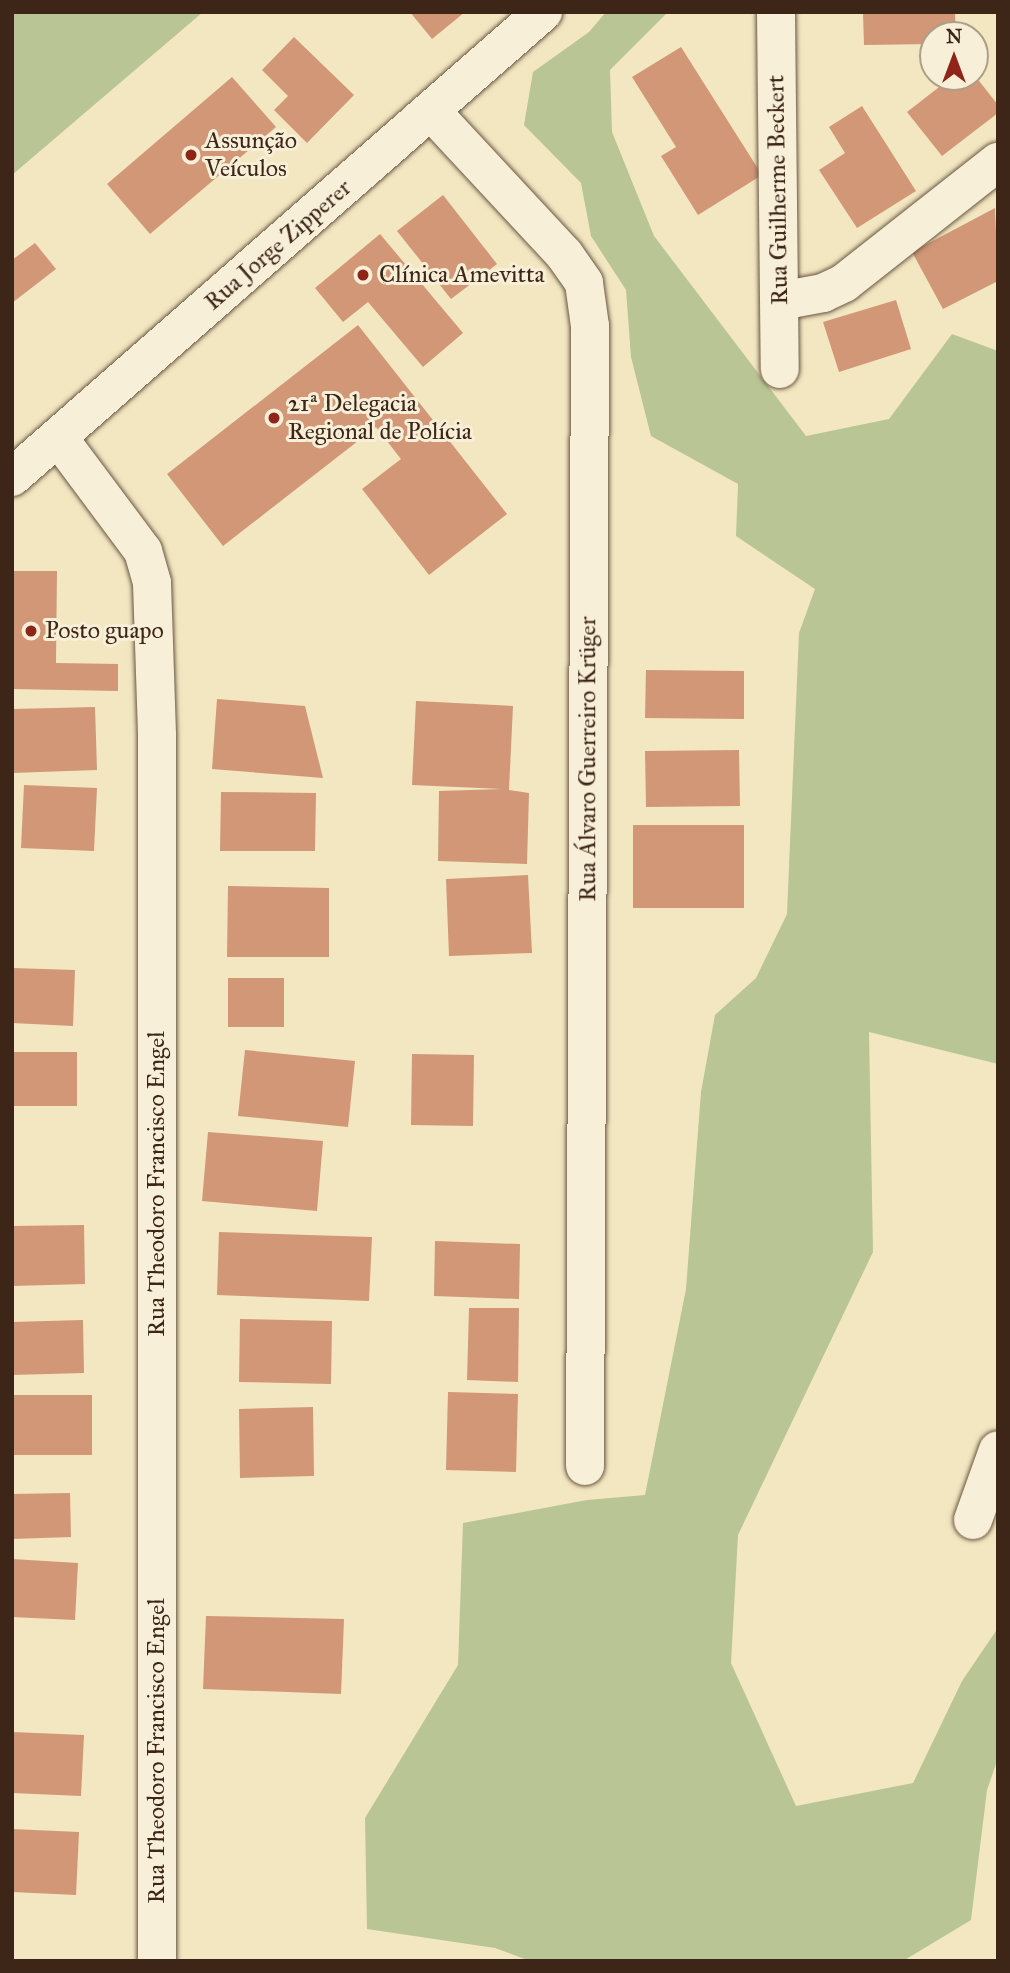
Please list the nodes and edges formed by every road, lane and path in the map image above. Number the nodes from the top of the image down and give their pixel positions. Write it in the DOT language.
graph roads {
  1 [pos="543,12"];
  2 [pos="775,12"];
  3 [pos="431,111"];
  4 [pos="998,162"];
  5 [pos="780,301"];
  6 [pos="780,369"];
  7 [pos="58,437"];
  8 [pos="12,477"];
  9 [pos="998,1451"];
  10 [pos="585,1466"];
  11 [pos="972,1520"];
  12 [pos="157,1961"];
  1 -- 3 [label="street, Rua Jorge Zipperer"];
  2 -- 5 [label="street, Rua Guilherme Beckert"];
  3 -- 7 [label="street, Rua Jorge Zipperer"];
  3 -- 10 [label="street, Rua Álvaro Guerreiro Krüger"];
  4 -- 5 [label="street"];
  5 -- 6 [label="street, Rua Guilherme Beckert"];
  7 -- 8 [label="street, Rua Jorge Zipperer"];
  7 -- 12 [label="street, Rua Theodoro Francisco Engel"];
  9 -- 11 [label="street"];
}
